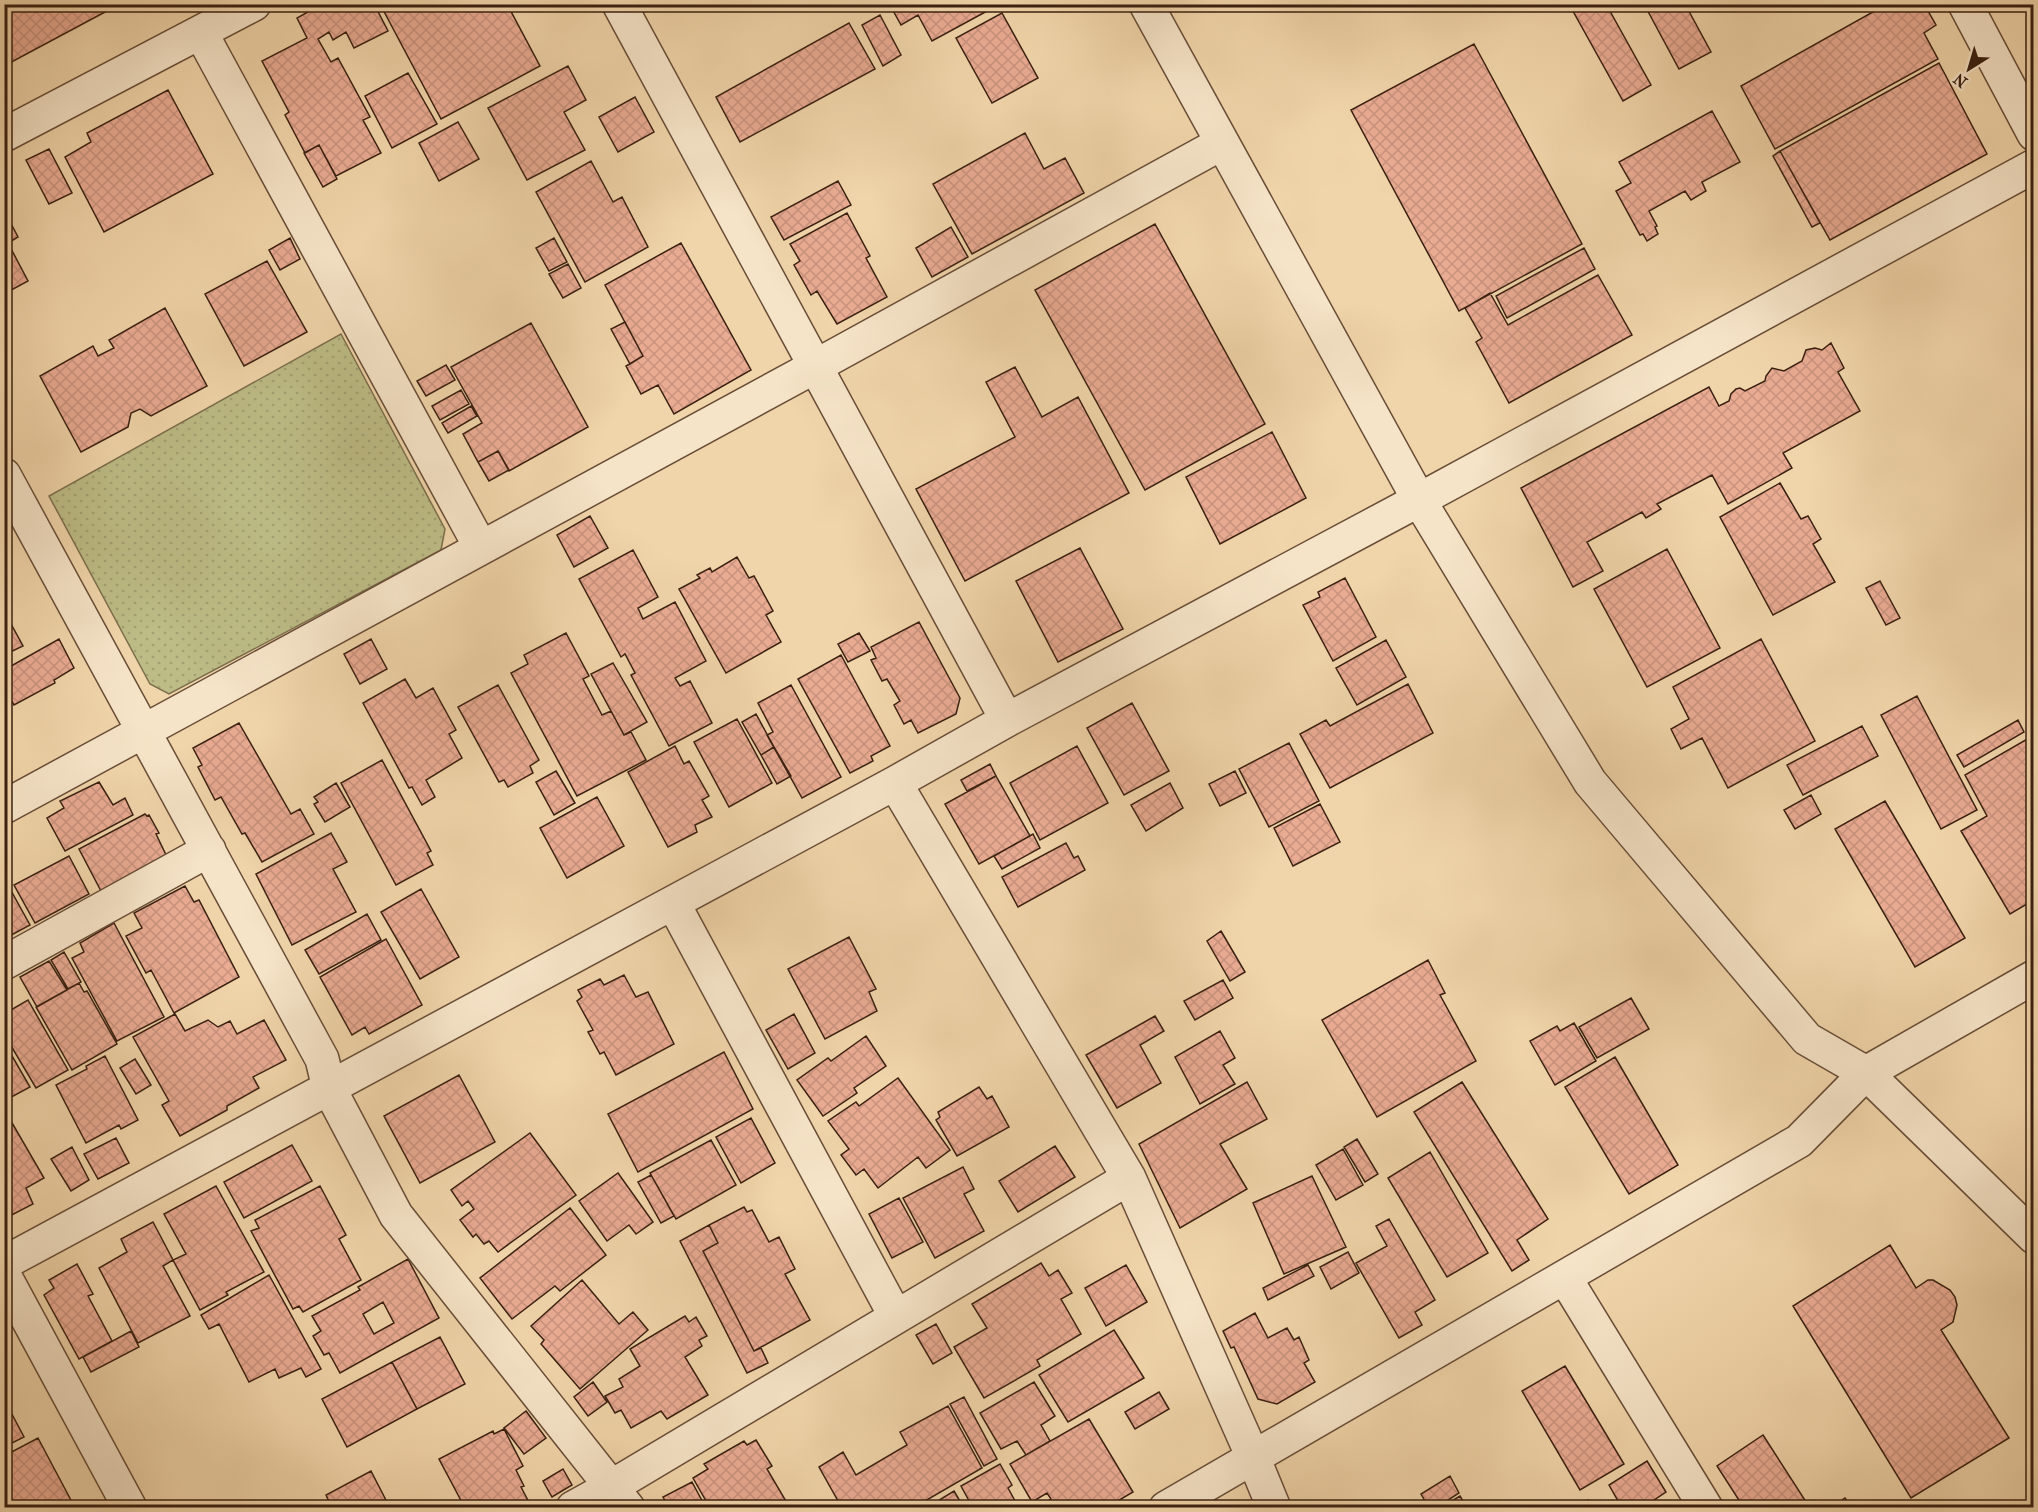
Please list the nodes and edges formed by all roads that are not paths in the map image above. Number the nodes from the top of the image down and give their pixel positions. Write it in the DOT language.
graph roads {
  1 [pos="254,4"];
  2 [pos="619,4"];
  3 [pos="1146,4"];
  4 [pos="1965,4"];
  5 [pos="201,33"];
  6 [pos="2034,134"];
  7 [pos="4,135"];
  8 [pos="1222,143"];
  9 [pos="2034,166"];
  10 [pos="816,366"];
  11 [pos="4,475"];
  12 [pos="1419,500"];
  13 [pos="481,548"];
  14 [pos="1007,720"];
  15 [pos="144,730"];
  16 [pos="895,783"];
  17 [pos="4,807"];
  18 [pos="209,850"];
  19 [pos="673,903"];
  20 [pos="4,963"];
  21 [pos="2034,977"];
  22 [pos="1866,1073"];
  23 [pos="329,1088"];
  24 [pos="1129,1178"];
  25 [pos="2034,1237"];
  26 [pos="4,1263"];
  27 [pos="4,1275"];
  28 [pos="1565,1278"];
  29 [pos="896,1317"];
  30 [pos="1253,1457"];
  31 [pos="619,1497"];
  32 [pos="130,1508"];
  33 [pos="573,1508"];
  34 [pos="1166,1508"];
  35 [pos="1274,1508"];
  36 [pos="1706,1508"];
  1 -- 5 [label="street"];
  2 -- 10 [label="street"];
  3 -- 8 [label="street"];
  4 -- 6 [label="street"];
  5 -- 7 [label="street"];
  5 -- 13 [label="street"];
  8 -- 10 [label="street"];
  8 -- 12 [label="street"];
  9 -- 12 [label="street"];
  10 -- 13 [label="street"];
  10 -- 14 [label="street"];
  11 -- 15 [label="street"];
  12 -- 14 [label="street"];
  12 -- 22 [label="street"];
  13 -- 15 [label="street"];
  14 -- 16 [label="street"];
  15 -- 17 [label="street"];
  15 -- 18 [label="street"];
  16 -- 19 [label="street"];
  16 -- 24 [label="street"];
  18 -- 20 [label="street"];
  18 -- 23 [label="street"];
  19 -- 23 [label="street"];
  19 -- 29 [label="street"];
  21 -- 22 [label="street"];
  22 -- 25 [label="street"];
  22 -- 28 [label="street"];
  23 -- 26 [label="street"];
  23 -- 31 [label="street"];
  24 -- 29 [label="street"];
  24 -- 30 [label="street"];
  27 -- 32 [label="street"];
  28 -- 30 [label="street"];
  28 -- 36 [label="street"];
  29 -- 31 [label="street"];
  30 -- 34 [label="street"];
  30 -- 35 [label="street"];
  31 -- 33 [label="street"];
}
